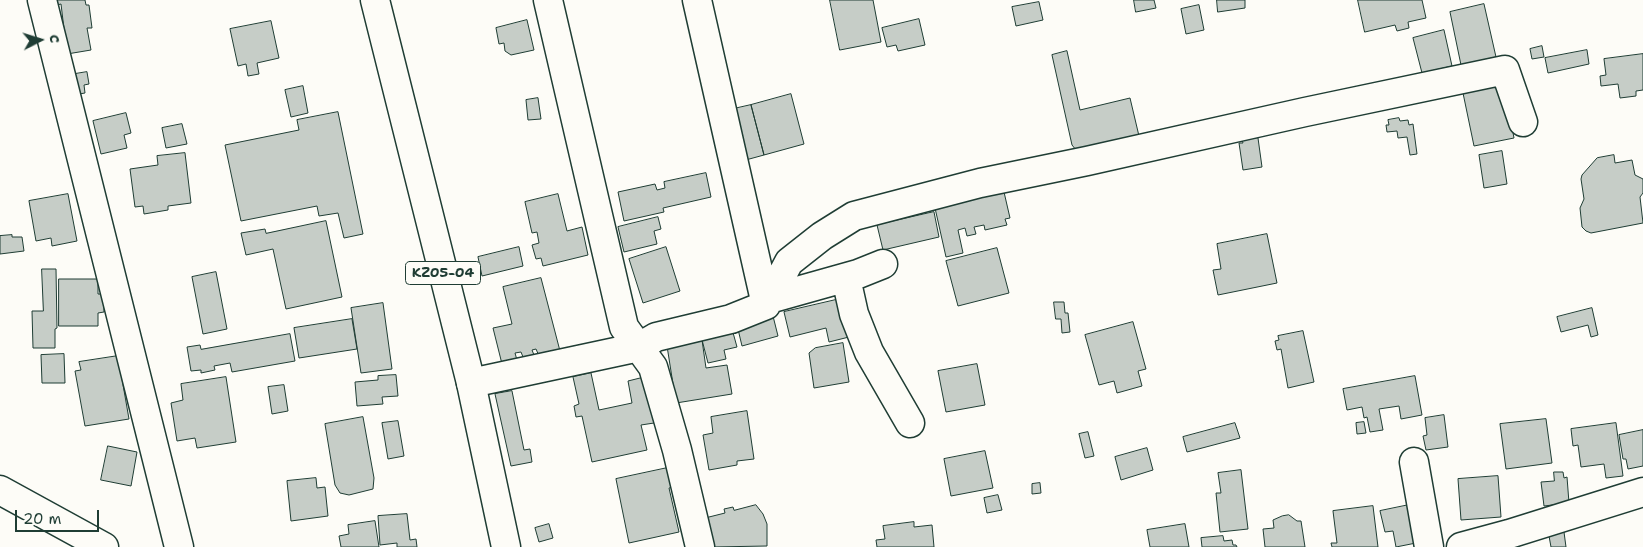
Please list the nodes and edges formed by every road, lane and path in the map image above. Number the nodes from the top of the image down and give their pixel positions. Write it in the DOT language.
graph roads {
  1 [pos="42,0"];
  2 [pos="375,0"];
  3 [pos="548,0"];
  4 [pos="697,0"];
  5 [pos="1523,122"];
  6 [pos="882,264"];
  7 [pos="846,278"];
  8 [pos="767,302"];
  9 [pos="639,347"];
  10 [pos="471,384"];
  11 [pos="910,423"];
  12 [pos="1414,462"];
  13 [pos="0,490"];
  14 [pos="1643,492"];
  15 [pos="104,547"];
  16 [pos="179,547"];
  17 [pos="506,547"];
  18 [pos="700,547"];
  19 [pos="1429,547"];
  20 [pos="1461,547"];
  1 -- 16 [label="street"];
  2 -- 10 [label="street, KZ05-04"];
  3 -- 9 [label="street"];
  4 -- 8 [label="street"];
  5 -- 8 [label="street"];
  6 -- 7 [label="street"];
  7 -- 8 [label="street"];
  7 -- 11 [label="street"];
  8 -- 9 [label="street"];
  9 -- 10 [label="street"];
  9 -- 18 [label="street"];
  10 -- 17 [label="street, KZ05-04"];
  12 -- 19 [label="street"];
  13 -- 15 [label="street"];
  14 -- 20 [label="street"];
}
